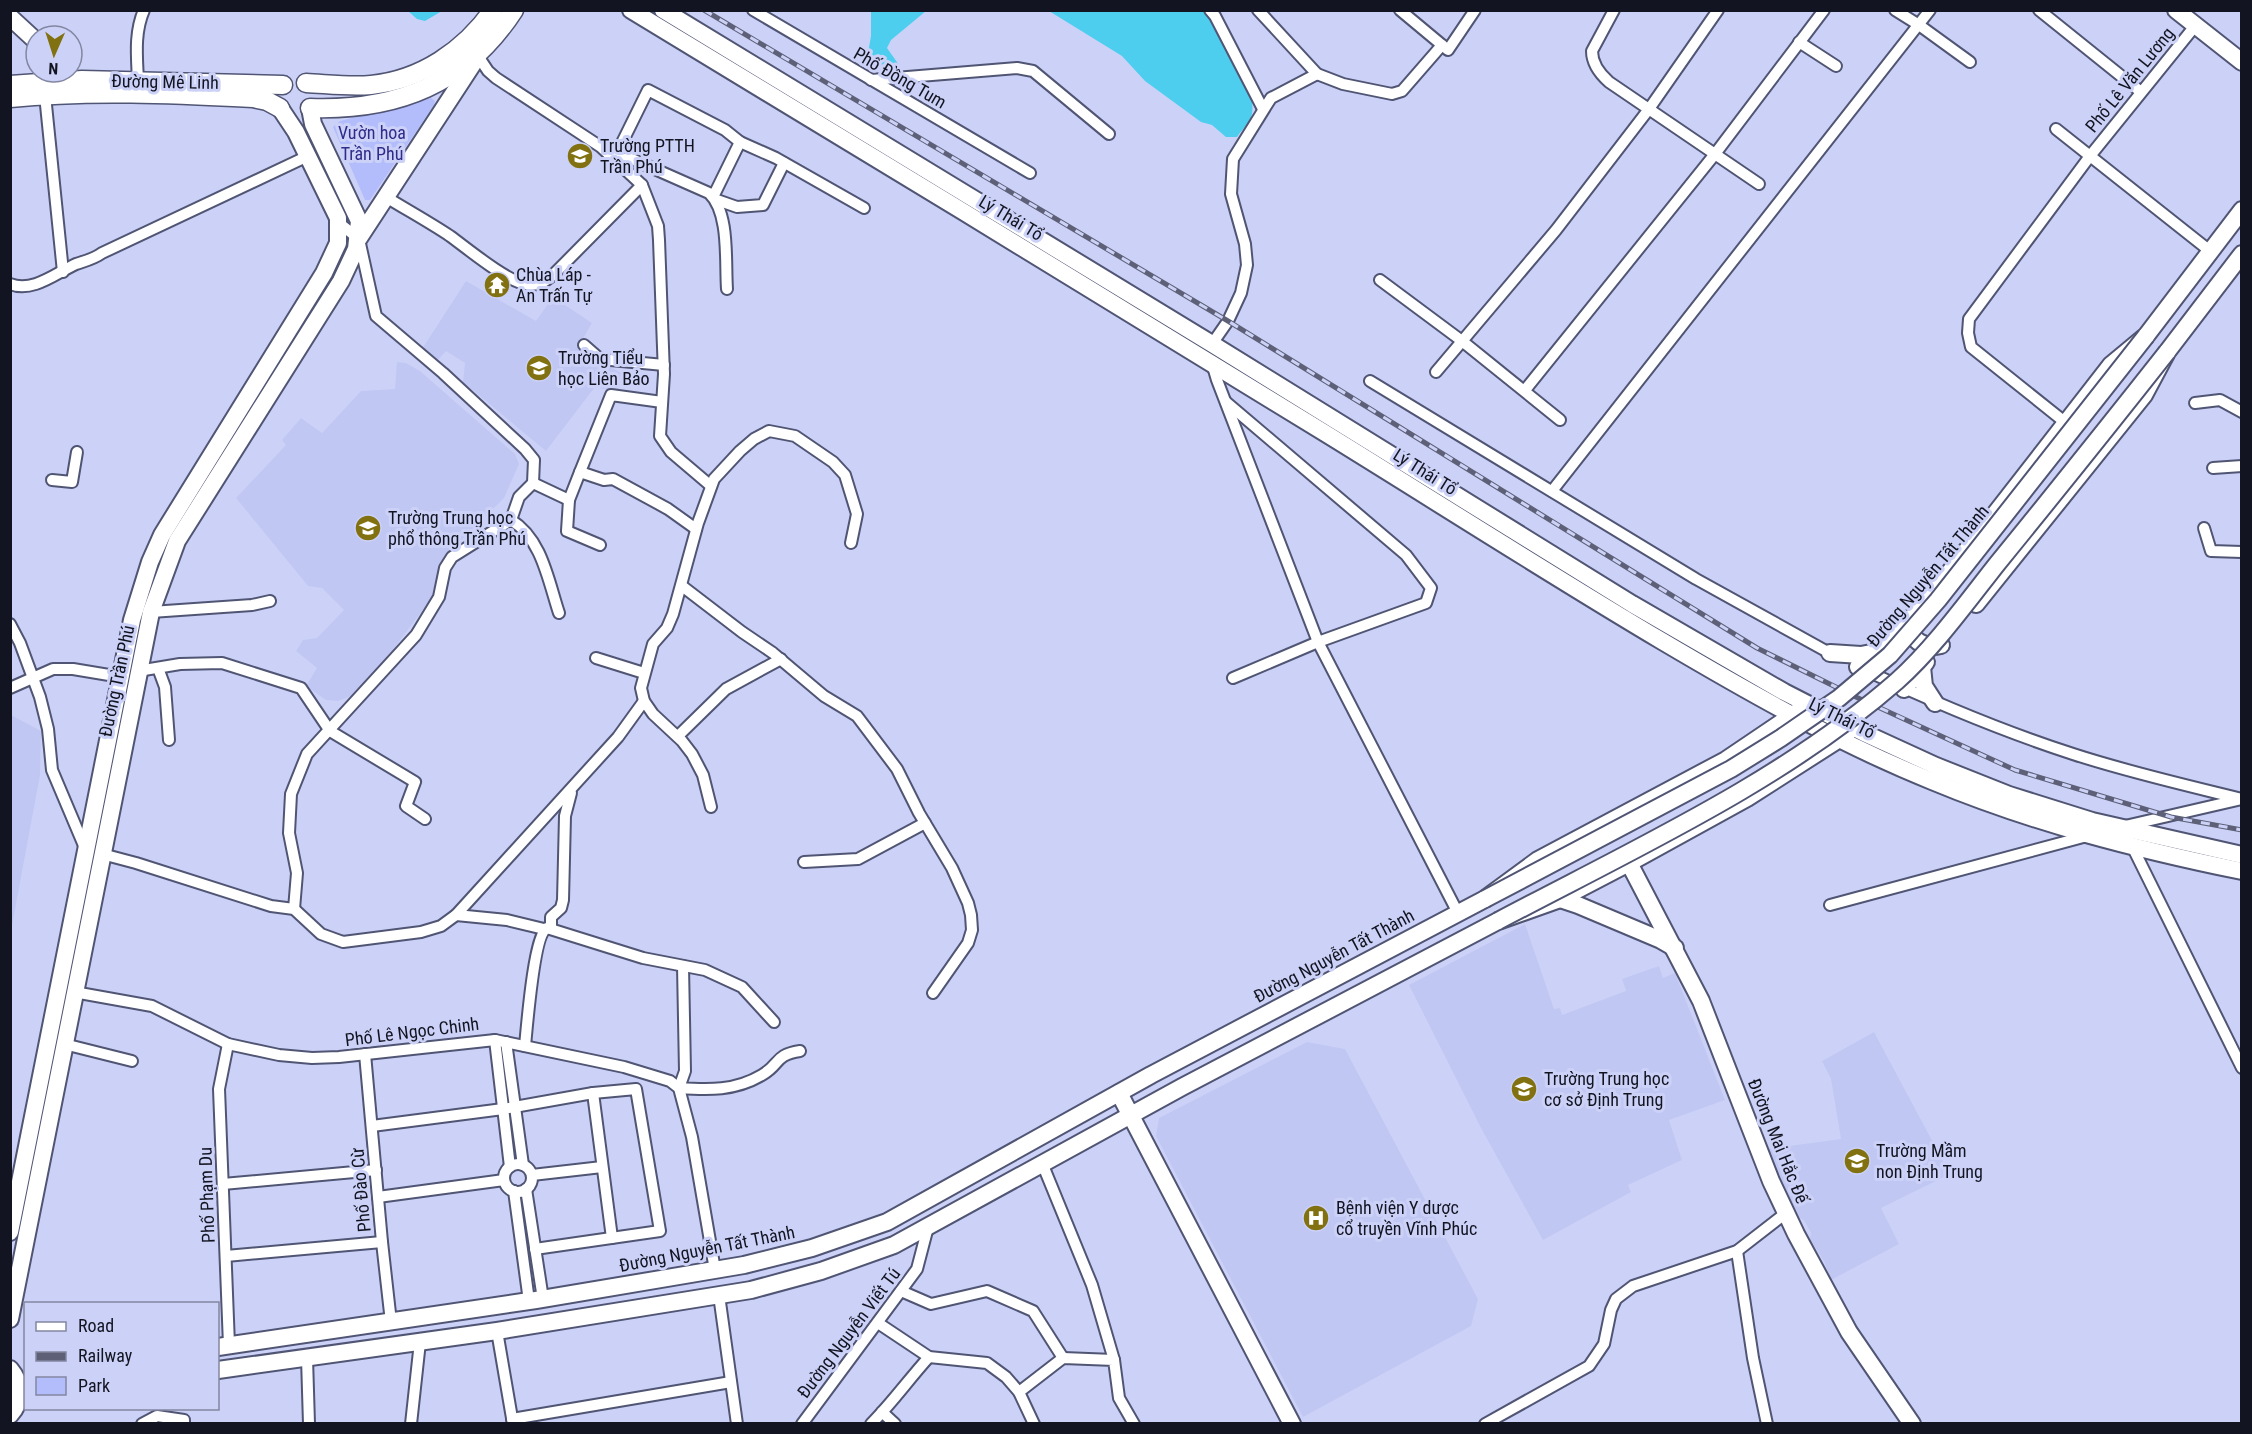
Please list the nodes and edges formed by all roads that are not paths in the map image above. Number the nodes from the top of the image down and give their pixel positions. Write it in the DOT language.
graph roads {
  1 [pos="144,10"];
  2 [pos="493,10"];
  3 [pos="514,10"];
  4 [pos="631,10"];
  5 [pos="663,10"];
  6 [pos="753,10"];
  7 [pos="1210,10"];
  8 [pos="1258,10"];
  9 [pos="1400,10"];
  10 [pos="1475,10"];
  11 [pos="1614,10"];
  12 [pos="1718,10"];
  13 [pos="1824,10"];
  14 [pos="1895,10"];
  15 [pos="1930,10"];
  16 [pos="2039,10"];
  17 [pos="2176,10"];
  18 [pos="10,17"];
  19 [pos="1919,25"];
  20 [pos="2195,26"];
  21 [pos="24,30"];
  22 [pos="1799,42"];
  23 [pos="1445,47"];
  24 [pos="478,56"];
  25 [pos="1970,62"];
  26 [pos="2241,62"];
  27 [pos="1836,66"];
  28 [pos="1317,74"];
  29 [pos="871,80"];
  30 [pos="138,81"];
  31 [pos="84,82"];
  32 [pos="84,83"];
  33 [pos="306,83"];
  34 [pos="39,84"];
  35 [pos="64,84"];
  36 [pos="283,85"];
  37 [pos="10,86"];
  38 [pos="2141,92"];
  39 [pos="45,95"];
  40 [pos="10,98"];
  41 [pos="280,108"];
  42 [pos="310,108"];
  43 [pos="1263,109"];
  44 [pos="1649,109"];
  45 [pos="2056,129"];
  46 [pos="1109,134"];
  47 [pos="740,142"];
  48 [pos="1714,154"];
  49 [pos="308,156"];
  50 [pos="2090,156"];
  51 [pos="614,159"];
  52 [pos="784,163"];
  53 [pos="1030,173"];
  54 [pos="1759,184"];
  55 [pos="642,185"];
  56 [pos="386,197"];
  57 [pos="715,199"];
  58 [pos="864,208"];
  59 [pos="2241,210"];
  60 [pos="339,223"];
  61 [pos="359,239"];
  62 [pos="2210,251"];
  63 [pos="2241,254"];
  64 [pos="63,272"];
  65 [pos="1380,280"];
  66 [pos="10,284"];
  67 [pos="727,289"];
  68 [pos="1153,317"];
  69 [pos="2146,336"];
  70 [pos="1462,341"];
  71 [pos="1212,344"];
  72 [pos="584,345"];
  73 [pos="2167,352"];
  74 [pos="1212,363"];
  75 [pos="664,365"];
  76 [pos="1436,372"];
  77 [pos="1370,381"];
  78 [pos="1525,390"];
  79 [pos="1225,401"];
  80 [pos="662,402"];
  81 [pos="2195,403"];
  82 [pos="2241,412"];
  83 [pos="1560,420"];
  84 [pos="2066,423"];
  85 [pos="1344,435"];
  86 [pos="77,452"];
  87 [pos="2241,466"];
  88 [pos="2212,468"];
  89 [pos="580,472"];
  90 [pos="52,480"];
  91 [pos="532,483"];
  92 [pos="711,486"];
  93 [pos="1552,490"];
  94 [pos="569,500"];
  95 [pos="511,520"];
  96 [pos="2204,528"];
  97 [pos="696,529"];
  98 [pos="851,543"];
  99 [pos="600,546"];
  100 [pos="2241,552"];
  101 [pos="682,586"];
  102 [pos="270,601"];
  103 [pos="151,612"];
  104 [pos="560,613"];
  105 [pos="1908,622"];
  106 [pos="10,624"];
  107 [pos="1318,642"];
  108 [pos="1941,645"];
  109 [pos="1883,650"];
  110 [pos="1830,653"];
  111 [pos="596,658"];
  112 [pos="781,659"];
  113 [pos="1858,667"];
  114 [pos="1922,667"];
  115 [pos="158,668"];
  116 [pos="138,671"];
  117 [pos="644,673"];
  118 [pos="32,677"];
  119 [pos="122,677"];
  120 [pos="1233,678"];
  121 [pos="10,688"];
  122 [pos="1904,688"];
  123 [pos="644,701"];
  124 [pos="1765,701"];
  125 [pos="1935,703"];
  126 [pos="1808,705"];
  127 [pos="1792,716"];
  128 [pos="1775,728"];
  129 [pos="1855,729"];
  130 [pos="330,731"];
  131 [pos="678,736"];
  132 [pos="169,740"];
  133 [pos="1839,740"];
  134 [pos="1756,741"];
  135 [pos="1864,751"];
  136 [pos="1817,754"];
  137 [pos="1799,766"];
  138 [pos="572,789"];
  139 [pos="2241,799"];
  140 [pos="711,807"];
  141 [pos="425,819"];
  142 [pos="925,824"];
  143 [pos="2120,828"];
  144 [pos="2086,836"];
  145 [pos="2132,847"];
  146 [pos="94,852"];
  147 [pos="2241,855"];
  148 [pos="804,862"];
  149 [pos="1629,863"];
  150 [pos="2241,871"];
  151 [pos="1485,899"];
  152 [pos="1560,899"];
  153 [pos="1830,906"];
  154 [pos="294,909"];
  155 [pos="1458,913"];
  156 [pos="456,915"];
  157 [pos="1498,921"];
  158 [pos="547,929"];
  159 [pos="1675,948"];
  160 [pos="683,966"];
  161 [pos="74,992"];
  162 [pos="933,993"];
  163 [pos="774,1022"];
  164 [pos="1232,1032"];
  165 [pos="501,1041"];
  166 [pos="64,1044"];
  167 [pos="228,1044"];
  168 [pos="525,1046"];
  169 [pos="800,1051"];
  170 [pos="365,1054"];
  171 [pos="1244,1055"];
  172 [pos="132,1061"];
  173 [pos="2241,1068"];
  174 [pos="679,1088"];
  175 [pos="593,1093"];
  176 [pos="1119,1093"];
  177 [pos="515,1106"];
  178 [pos="503,1109"];
  179 [pos="1131,1115"];
  180 [pos="372,1126"];
  181 [pos="1042,1163"];
  182 [pos="523,1165"];
  183 [pos="510,1167"];
  184 [pos="603,1167"];
  185 [pos="376,1170"];
  186 [pos="532,1175"];
  187 [pos="504,1180"];
  188 [pos="223,1184"];
  189 [pos="15,1185"];
  190 [pos="526,1189"];
  191 [pos="514,1191"];
  192 [pos="378,1197"];
  193 [pos="924,1202"];
  194 [pos="1786,1213"];
  195 [pos="928,1227"];
  196 [pos="10,1232"];
  197 [pos="612,1238"];
  198 [pos="382,1242"];
  199 [pos="535,1249"];
  200 [pos="1737,1251"];
  201 [pos="226,1256"];
  202 [pos="715,1270"];
  203 [pos="901,1292"];
  204 [pos="719,1295"];
  205 [pos="536,1300"];
  206 [pos="10,1318"];
  207 [pos="391,1322"];
  208 [pos="878,1323"];
  209 [pos="539,1324"];
  210 [pos="497,1331"];
  211 [pos="420,1342"];
  212 [pos="223,1346"];
  213 [pos="929,1357"];
  214 [pos="307,1358"];
  215 [pos="1063,1358"];
  216 [pos="1114,1360"];
  217 [pos="11,1368"];
  218 [pos="219,1370"];
  219 [pos="731,1382"];
  220 [pos="1019,1392"];
  221 [pos="16,1410"];
  222 [pos="882,1412"];
  223 [pos="513,1421"];
  224 [pos="15,1424"];
  225 [pos="142,1424"];
  226 [pos="184,1424"];
  227 [pos="309,1424"];
  228 [pos="411,1424"];
  229 [pos="736,1424"];
  230 [pos="802,1424"];
  231 [pos="871,1424"];
  232 [pos="895,1424"];
  233 [pos="1034,1424"];
  234 [pos="1134,1424"];
  235 [pos="1292,1424"];
  236 [pos="1485,1424"];
  237 [pos="1767,1424"];
  238 [pos="1912,1424"];
  1 -- 30 [label="street"];
  2 -- 33 [label="main road"];
  3 -- 24 [label="main road"];
  4 -- 68 [label="main road, Lý Thái Tổ"];
  5 -- 68 [label="main road, Lý Thái Tổ"];
  6 -- 29 [label="street, Phố Đồng Tum"];
  7 -- 43 [label="street"];
  8 -- 28 [label="street"];
  9 -- 23 [label="street"];
  10 -- 23 [label="street"];
  11 -- 44 [label="street"];
  12 -- 44 [label="street"];
  13 -- 22 [label="street"];
  14 -- 19 [label="street"];
  15 -- 19 [label="street"];
  16 -- 38 [label="street"];
  17 -- 20 [label="main road"];
  18 -- 21 [label="main road"];
  19 -- 25 [label="street"];
  19 -- 93 [label="street"];
  20 -- 26 [label="main road"];
  20 -- 38 [label="street, Phố Lê Văn Lương"];
  22 -- 27 [label="street"];
  22 -- 48 [label="street"];
  23 -- 28 [label="street"];
  24 -- 42 [label="main road"];
  24 -- 51 [label="street"];
  24 -- 56 [label="main road"];
  28 -- 43 [label="street"];
  29 -- 46 [label="street"];
  29 -- 53 [label="street, Phố Đồng Tum"];
  30 -- 31 [label="main road, Đường Mê Linh"];
  30 -- 36 [label="main road, Đường Mê Linh"];
  32 -- 41 [label="main road, Đường Mê Linh"];
  33 -- 36 [label="main road"];
  33 -- 42 [label="main road"];
  34 -- 37 [label="main road, Đường Mê Linh"];
  35 -- 39 [label="main road, Đường Mê Linh"];
  36 -- 41 [label="main road"];
  38 -- 50 [label="street, Phố Lê Văn Lương"];
  39 -- 40 [label="main road, Đường Mê Linh"];
  39 -- 64 [label="street"];
  41 -- 42 [label="main road"];
  41 -- 49 [label="main road"];
  42 -- 61 [label="main road, Đường Trần Phú"];
  43 -- 71 [label="street"];
  44 -- 48 [label="street"];
  44 -- 70 [label="street"];
  45 -- 50 [label="street, Phố Lê Văn Lương"];
  47 -- 51 [label="street"];
  47 -- 52 [label="street"];
  47 -- 57 [label="street"];
  48 -- 54 [label="street"];
  48 -- 78 [label="street"];
  49 -- 60 [label="main road"];
  49 -- 64 [label="street"];
  50 -- 62 [label="street, Phố Lê Văn Lương"];
  50 -- 84 [label="street"];
  51 -- 55 [label="street"];
  51 -- 57 [label="street"];
  52 -- 57 [label="street"];
  52 -- 58 [label="street"];
  55 -- 56 [label="street"];
  55 -- 75 [label="street"];
  56 -- 61 [label="main road"];
  57 -- 67 [label="street"];
  59 -- 62 [label="main road, Đường Nguyễn Tất Thành"];
  60 -- 61 [label="street"];
  60 -- 119 [label="main road, Đường Trần Phú"];
  61 -- 91 [label="street"];
  61 -- 103 [label="main road, Đường Trần Phú"];
  62 -- 69 [label="main road, Đường Nguyễn Tất Thành"];
  63 -- 73 [label="main road"];
  64 -- 66 [label="street"];
  65 -- 70 [label="street"];
  68 -- 71 [label="main road, Lý Thái Tổ"];
  68 -- 74 [label="main road, Lý Thái Tổ"];
  69 -- 84 [label="main road"];
  69 -- 151 [label="main road, Đường Nguyễn Tất Thành, bridge"];
  70 -- 76 [label="street"];
  70 -- 78 [label="street"];
  71 -- 85 [label="main road, Lý Thái Tổ"];
  72 -- 75 [label="street"];
  73 -- 108 [label="main road"];
  73 -- 157 [label="main road, bridge"];
  74 -- 79 [label="street"];
  74 -- 85 [label="main road, Lý Thái Tổ"];
  75 -- 80 [label="street"];
  77 -- 93 [label="street"];
  78 -- 83 [label="street"];
  79 -- 107 [label="street"];
  79 -- 107 [label="street"];
  80 -- 89 [label="street"];
  80 -- 92 [label="street"];
  81 -- 82 [label="street"];
  84 -- 105 [label="main road"];
  85 -- 124 [label="main road, Lý Thái Tổ"];
  85 -- 126 [label="main road, Lý Thái Tổ"];
  86 -- 90 [label="street"];
  87 -- 88 [label="street"];
  89 -- 94 [label="street"];
  89 -- 97 [label="street"];
  91 -- 94 [label="street"];
  91 -- 95 [label="street"];
  92 -- 97 [label="street"];
  92 -- 98 [label="street"];
  93 -- 110 [label="street"];
  94 -- 99 [label="street"];
  95 -- 104 [label="street"];
  95 -- 130 [label="street"];
  96 -- 100 [label="street"];
  97 -- 101 [label="street"];
  101 -- 112 [label="street"];
  101 -- 117 [label="street"];
  102 -- 103 [label="street"];
  103 -- 116 [label="main road, Đường Trần Phú"];
  105 -- 108 [label="main road"];
  105 -- 109 [label="main road"];
  106 -- 118 [label="street"];
  107 -- 120 [label="street"];
  107 -- 155 [label="street"];
  108 -- 114 [label="main road"];
  109 -- 110 [label="main road"];
  109 -- 113 [label="main road"];
  110 -- 113 [label="street"];
  111 -- 117 [label="street"];
  112 -- 131 [label="street"];
  112 -- 142 [label="street"];
  113 -- 122 [label="street"];
  114 -- 122 [label="main road"];
  114 -- 125 [label="main road"];
  115 -- 116 [label="street"];
  115 -- 130 [label="street"];
  115 -- 132 [label="street"];
  116 -- 146 [label="main road, Đường Trần Phú"];
  117 -- 123 [label="street"];
  118 -- 119 [label="street"];
  118 -- 121 [label="street"];
  118 -- 146 [label="street"];
  119 -- 146 [label="main road, Đường Trần Phú"];
  122 -- 125 [label="street"];
  123 -- 131 [label="street"];
  123 -- 138 [label="street"];
  124 -- 127 [label="main road, Lý Thái Tổ"];
  124 -- 134 [label="main road"];
  125 -- 139 [label="street"];
  126 -- 127 [label="main road"];
  126 -- 129 [label="main road, Lý Thái Tổ"];
  127 -- 128 [label="main road"];
  127 -- 133 [label="main road, Lý Thái Tổ"];
  128 -- 134 [label="main road"];
  128 -- 137 [label="main road"];
  129 -- 133 [label="main road"];
  129 -- 143 [label="main road, Lý Thái Tổ"];
  130 -- 141 [label="street"];
  130 -- 154 [label="street"];
  131 -- 140 [label="street"];
  133 -- 135 [label="main road, Lý Thái Tổ"];
  133 -- 136 [label="main road"];
  134 -- 151 [label="main road"];
  135 -- 136 [label="main road"];
  135 -- 144 [label="main road, Lý Thái Tổ"];
  136 -- 137 [label="main road"];
  137 -- 149 [label="main road"];
  138 -- 156 [label="street"];
  138 -- 158 [label="street"];
  139 -- 143 [label="street"];
  142 -- 148 [label="street"];
  142 -- 162 [label="street"];
  143 -- 144 [label="street"];
  143 -- 145 [label="street"];
  143 -- 147 [label="main road, Lý Thái Tổ"];
  144 -- 145 [label="main road, Lý Thái Tổ"];
  144 -- 153 [label="street"];
  145 -- 150 [label="main road, Lý Thái Tổ"];
  145 -- 173 [label="street"];
  146 -- 154 [label="street"];
  146 -- 161 [label="main road, Đường Trần Phú"];
  146 -- 189 [label="main road, Đường Trần Phú"];
  149 -- 152 [label="main road"];
  149 -- 159 [label="main road, Đường Mai Hắc Đế"];
  151 -- 155 [label="main road, Đường Nguyễn Tất Thành"];
  152 -- 157 [label="main road"];
  152 -- 159 [label="main road"];
  154 -- 156 [label="street"];
  155 -- 164 [label="main road, Đường Nguyễn Tất Thành"];
  156 -- 158 [label="street"];
  157 -- 171 [label="main road"];
  158 -- 160 [label="street"];
  158 -- 168 [label="street"];
  159 -- 194 [label="main road, Đường Mai Hắc Đế"];
  160 -- 163 [label="street"];
  160 -- 174 [label="street"];
  161 -- 166 [label="main road, Đường Trần Phú"];
  161 -- 167 [label="street, Phố Lê Ngọc Chinh"];
  164 -- 171 [label="main road"];
  164 -- 176 [label="main road, Đường Nguyễn Tất Thành"];
  165 -- 168 [label="street, Phố Lê Ngọc Chinh"];
  165 -- 170 [label="street, Phố Lê Ngọc Chinh"];
  165 -- 177 [label="street"];
  165 -- 178 [label="street"];
  166 -- 172 [label="street"];
  166 -- 206 [label="main road, Đường Trần Phú"];
  167 -- 170 [label="street, Phố Lê Ngọc Chinh"];
  167 -- 188 [label="street, Phố Phạm Du"];
  168 -- 174 [label="street, Phố Lê Ngọc Chinh"];
  169 -- 174 [label="street"];
  170 -- 180 [label="street, Phố Đào Cừ"];
  171 -- 179 [label="main road"];
  174 -- 202 [label="street"];
  175 -- 177 [label="street"];
  175 -- 184 [label="street"];
  175 -- 197 [label="street"];
  176 -- 179 [label="main road"];
  176 -- 193 [label="main road, Đường Nguyễn Tất Thành"];
  177 -- 178 [label="street"];
  177 -- 182 [label="street"];
  178 -- 180 [label="street"];
  178 -- 183 [label="street"];
  179 -- 181 [label="main road"];
  179 -- 235 [label="main road"];
  180 -- 185 [label="street, Phố Đào Cừ"];
  181 -- 195 [label="main road"];
  181 -- 216 [label="street"];
  182 -- 183 [label="street"];
  182 -- 186 [label="street"];
  183 -- 187 [label="street"];
  184 -- 186 [label="street"];
  184 -- 197 [label="street"];
  185 -- 188 [label="street"];
  185 -- 192 [label="street, Phố Đào Cừ"];
  186 -- 190 [label="street"];
  187 -- 191 [label="street"];
  187 -- 192 [label="street"];
  188 -- 201 [label="street, Phố Phạm Du"];
  189 -- 196 [label="main road, Đường Trần Phú"];
  190 -- 191 [label="street"];
  190 -- 199 [label="street"];
  191 -- 205 [label="street"];
  192 -- 198 [label="street, Phố Đào Cừ"];
  193 -- 195 [label="main road"];
  193 -- 202 [label="main road, Đường Nguyễn Tất Thành"];
  194 -- 200 [label="street"];
  194 -- 238 [label="main road, Đường Mai Hắc Đế"];
  195 -- 203 [label="street, Đường Nguyễn Viết Tú"];
  195 -- 204 [label="main road"];
  197 -- 199 [label="street"];
  198 -- 201 [label="street"];
  198 -- 207 [label="street, Phố Đào Cừ"];
  199 -- 205 [label="street"];
  200 -- 236 [label="street"];
  200 -- 237 [label="street"];
  201 -- 212 [label="street, Phố Phạm Du"];
  202 -- 205 [label="main road, Đường Nguyễn Tất Thành"];
  203 -- 208 [label="street, Đường Nguyễn Viết Tú"];
  203 -- 215 [label="street"];
  204 -- 209 [label="main road"];
  204 -- 219 [label="street"];
  205 -- 207 [label="main road, Đường Nguyễn Tất Thành"];
  205 -- 209 [label="main road"];
  207 -- 212 [label="main road, Đường Nguyễn Tất Thành"];
  208 -- 213 [label="street"];
  208 -- 230 [label="street, Đường Nguyễn Viết Tú"];
  209 -- 210 [label="main road"];
  210 -- 211 [label="main road"];
  210 -- 223 [label="street"];
  211 -- 214 [label="main road"];
  211 -- 228 [label="street"];
  213 -- 220 [label="street"];
  213 -- 222 [label="street"];
  214 -- 218 [label="main road"];
  214 -- 227 [label="street"];
  215 -- 216 [label="street"];
  215 -- 220 [label="street"];
  216 -- 234 [label="street"];
  217 -- 221 [label="main road"];
  219 -- 223 [label="street"];
  219 -- 229 [label="street"];
  220 -- 233 [label="street"];
  221 -- 224 [label="main road"];
  222 -- 231 [label="street"];
  222 -- 232 [label="street"];
  225 -- 226 [label="street"];
}
